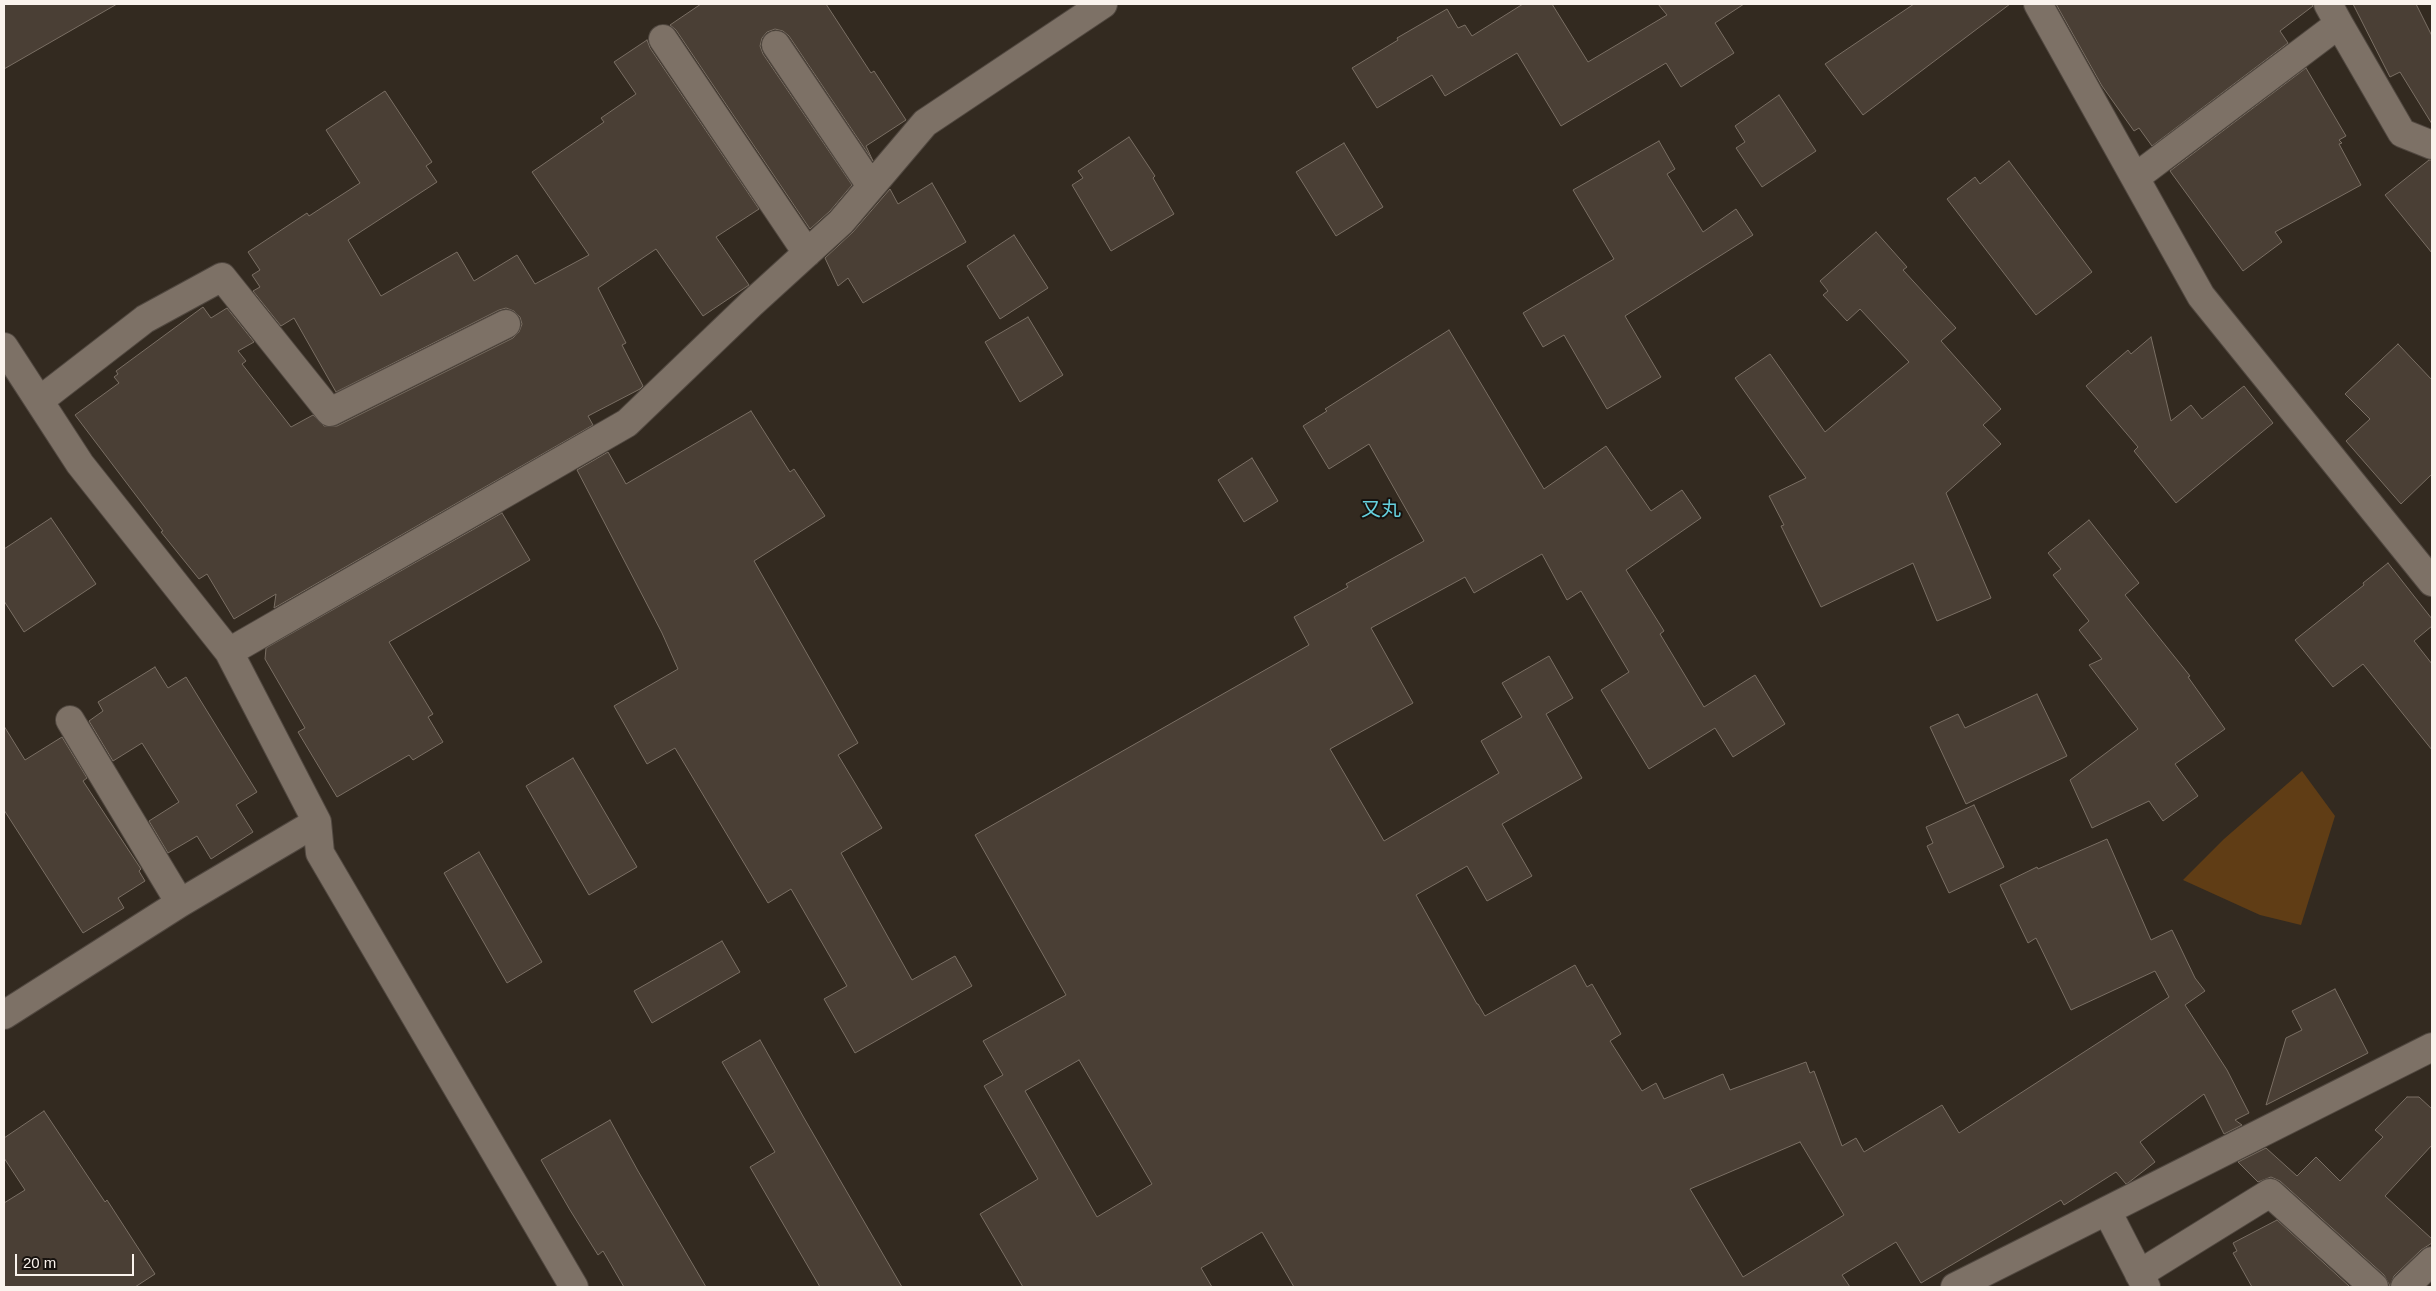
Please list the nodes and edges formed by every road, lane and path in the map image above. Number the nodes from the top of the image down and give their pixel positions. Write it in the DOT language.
graph roads {
  1 [pos="1103,4"];
  2 [pos="2038,4"];
  3 [pos="2333,14"];
  4 [pos="663,39"];
  5 [pos="776,45"];
  6 [pos="2432,145"];
  7 [pos="2136,177"];
  8 [pos="871,186"];
  9 [pos="807,253"];
  10 [pos="506,324"];
  11 [pos="4,347"];
  12 [pos="39,401"];
  13 [pos="2432,582"];
  14 [pos="228,652"];
  15 [pos="70,720"];
  16 [pos="317,822"];
  17 [pos="180,903"];
  18 [pos="4,1015"];
  19 [pos="2432,1047"];
  20 [pos="2106,1211"];
  21 [pos="2432,1261"];
  22 [pos="2143,1281"];
  23 [pos="574,1287"];
  24 [pos="1955,1287"];
  25 [pos="2374,1287"];
  26 [pos="2405,1287"];
  1 -- 8 [label="street"];
  2 -- 7 [label="street"];
  3 -- 6 [label="street"];
  3 -- 7 [label="street"];
  4 -- 9 [label="street"];
  5 -- 8 [label="street"];
  7 -- 13 [label="street"];
  8 -- 9 [label="street"];
  9 -- 14 [label="street"];
  10 -- 12 [label="street"];
  11 -- 12 [label="street"];
  12 -- 14 [label="street"];
  14 -- 16 [label="street"];
  15 -- 17 [label="street"];
  16 -- 17 [label="street"];
  16 -- 23 [label="street"];
  17 -- 18 [label="street"];
  19 -- 20 [label="street"];
  20 -- 22 [label="street"];
  20 -- 24 [label="street"];
  21 -- 26 [label="street"];
  22 -- 25 [label="street"];
}
